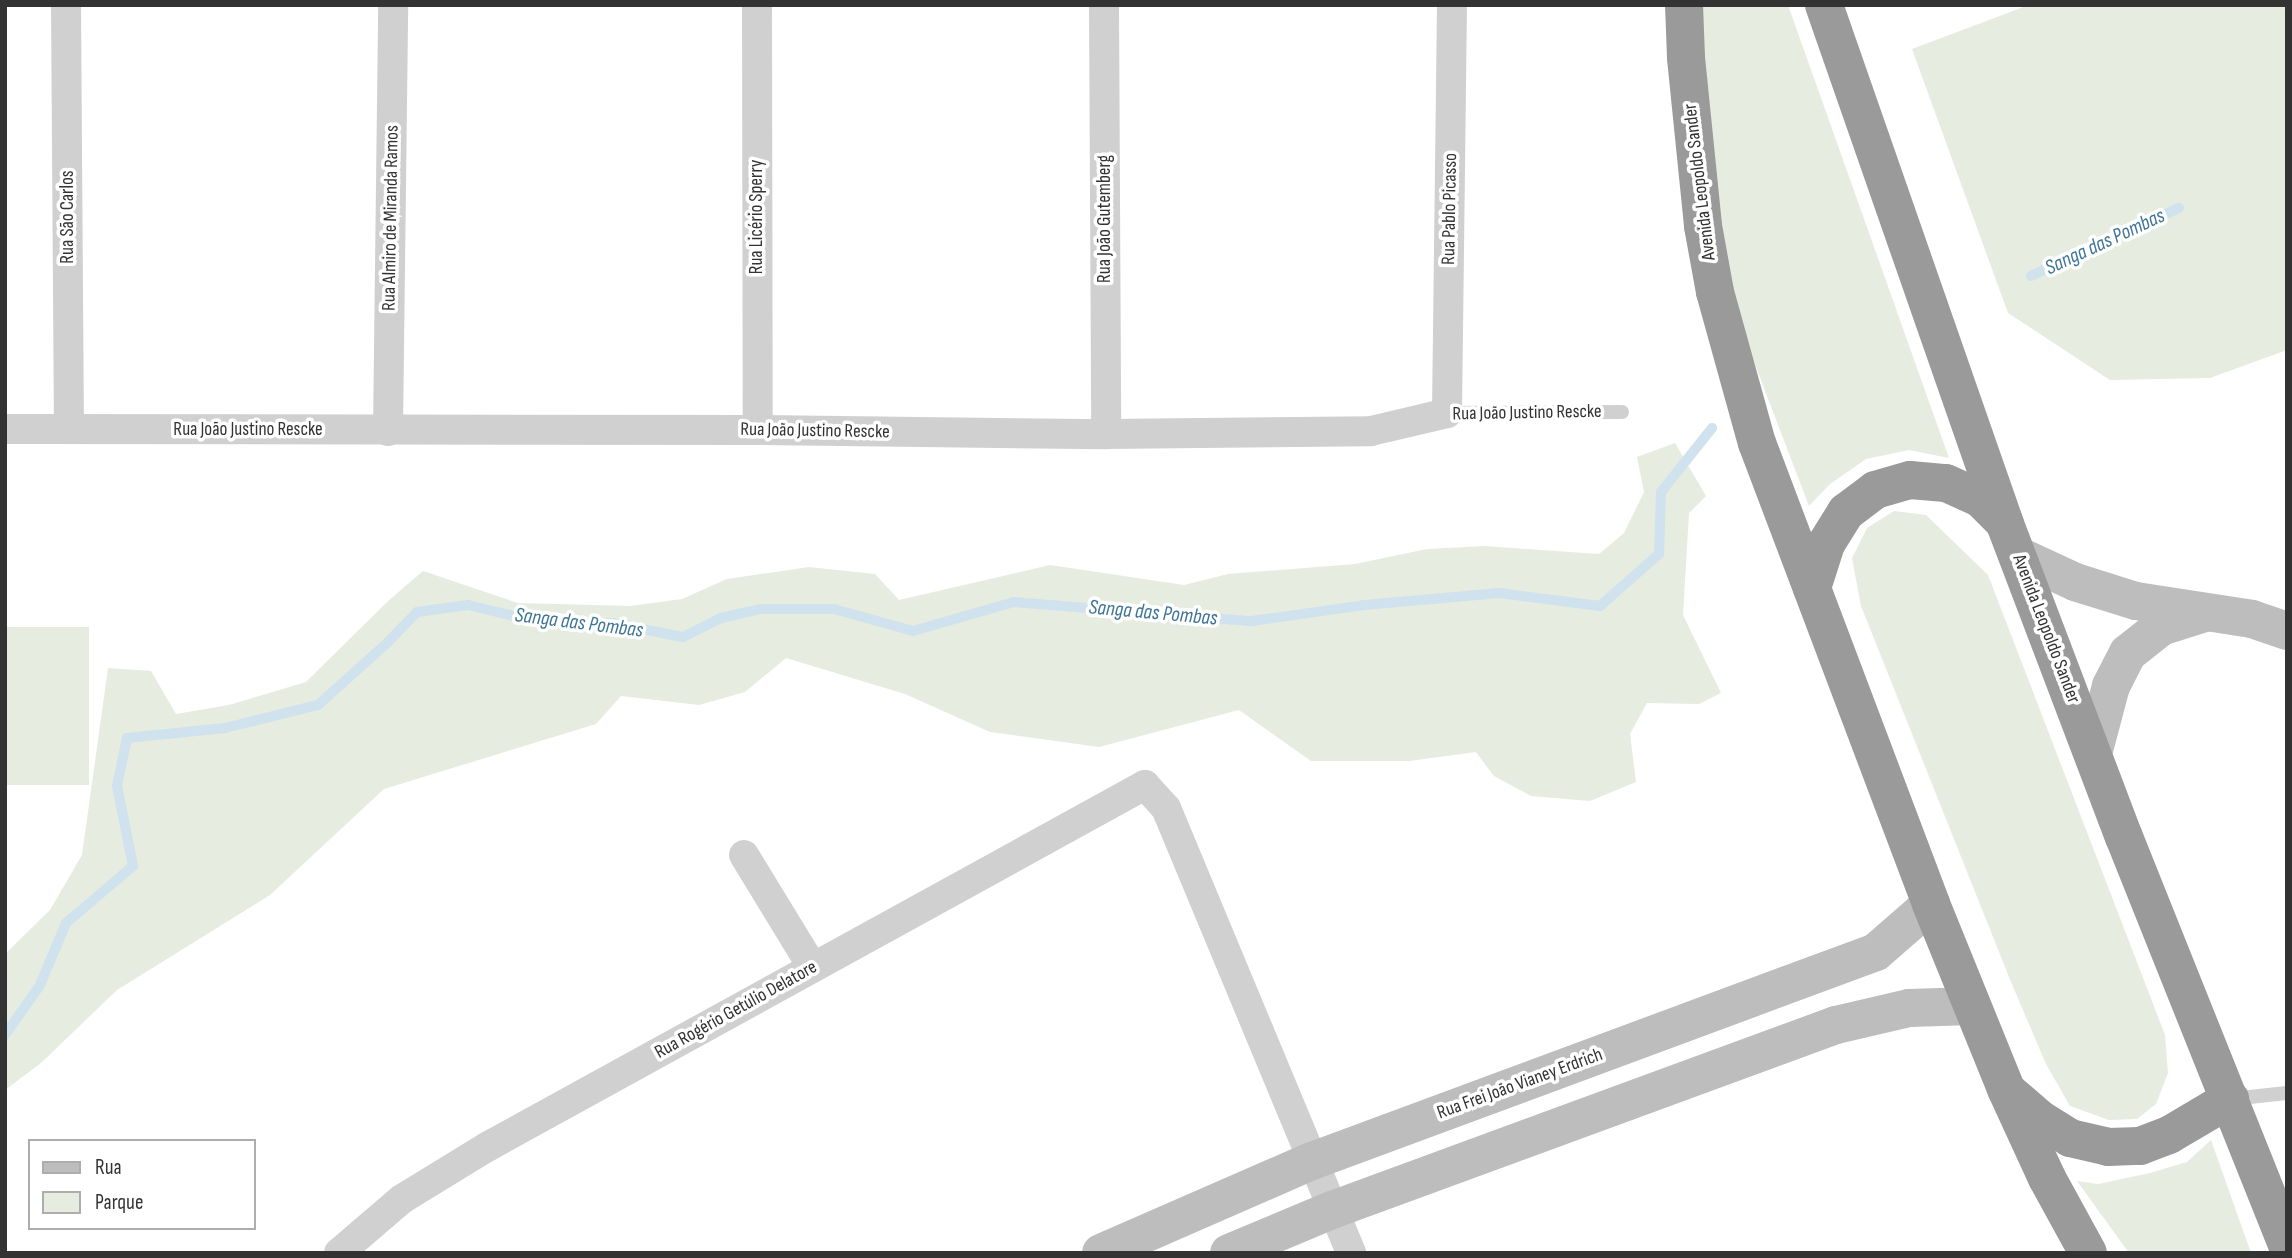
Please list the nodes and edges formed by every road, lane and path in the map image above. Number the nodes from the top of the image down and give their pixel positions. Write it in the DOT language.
graph roads {
  1 [pos="66,5"];
  2 [pos="393,5"];
  3 [pos="757,5"];
  4 [pos="1104,5"];
  5 [pos="1452,5"];
  6 [pos="1684,5"];
  7 [pos="1824,5"];
  8 [pos="1622,412"];
  9 [pos="1447,413"];
  10 [pos="5,429"];
  11 [pos="69,429"];
  12 [pos="758,430"];
  13 [pos="388,431"];
  14 [pos="1106,434"];
  15 [pos="2012,540"];
  16 [pos="1812,588"];
  17 [pos="2204,613"];
  18 [pos="2287,631"];
  19 [pos="2093,754"];
  20 [pos="744,855"];
  21 [pos="1931,904"];
  22 [pos="813,968"];
  23 [pos="1972,1006"];
  24 [pos="2006,1089"];
  25 [pos="2287,1093"];
  26 [pos="2230,1099"];
  27 [pos="1312,1161"];
  28 [pos="1332,1210"];
  29 [pos="2287,1245"];
  30 [pos="339,1253"];
  31 [pos="1101,1253"];
  32 [pos="1229,1253"];
  33 [pos="1350,1253"];
  34 [pos="2088,1253"];
  1 -- 11 [label="street, Rua São Carlos"];
  2 -- 13 [label="street, Rua Almiro de Miranda Ramos"];
  3 -- 12 [label="street, Rua Licério Sperry"];
  4 -- 14 [label="street, Rua João Gutemberg"];
  5 -- 9 [label="street, Rua Pablo Picasso"];
  6 -- 16 [label="highway, Avenida Leopoldo Sander"];
  7 -- 15 [label="highway, Avenida Leopoldo Sander"];
  8 -- 9 [label="lane, Rua João Justino Rescke"];
  9 -- 14 [label="street, Rua João Justino Rescke"];
  10 -- 11 [label="street, Rua João Justino Rescke"];
  11 -- 13 [label="street, Rua João Justino Rescke"];
  12 -- 13 [label="street, Rua João Justino Rescke"];
  12 -- 14 [label="street, Rua João Justino Rescke"];
  15 -- 16 [label="highway"];
  15 -- 17 [label="street"];
  15 -- 19 [label="highway, Avenida Leopoldo Sander"];
  16 -- 21 [label="highway, Avenida Leopoldo Sander"];
  17 -- 18 [label="street"];
  17 -- 19 [label="street"];
  19 -- 26 [label="highway, Avenida Leopoldo Sander"];
  20 -- 22 [label="street"];
  21 -- 23 [label="highway, Avenida Leopoldo Sander"];
  21 -- 27 [label="street, Rua Frei João Vianey Erdrich"];
  22 -- 27 [label="street, Rua Rogério Getúlio Delatore"];
  22 -- 30 [label="street, Rua Rogério Getúlio Delatore"];
  23 -- 24 [label="highway, Avenida Leopoldo Sander"];
  23 -- 28 [label="street"];
  24 -- 26 [label="highway"];
  24 -- 34 [label="highway, Avenida Leopoldo Sander"];
  25 -- 26 [label="lane"];
  26 -- 29 [label="highway, Avenida Leopoldo Sander"];
  27 -- 28 [label="street"];
  27 -- 31 [label="street, Rua Frei João Vianey Erdrich"];
  28 -- 32 [label="street"];
  28 -- 33 [label="street"];
}
